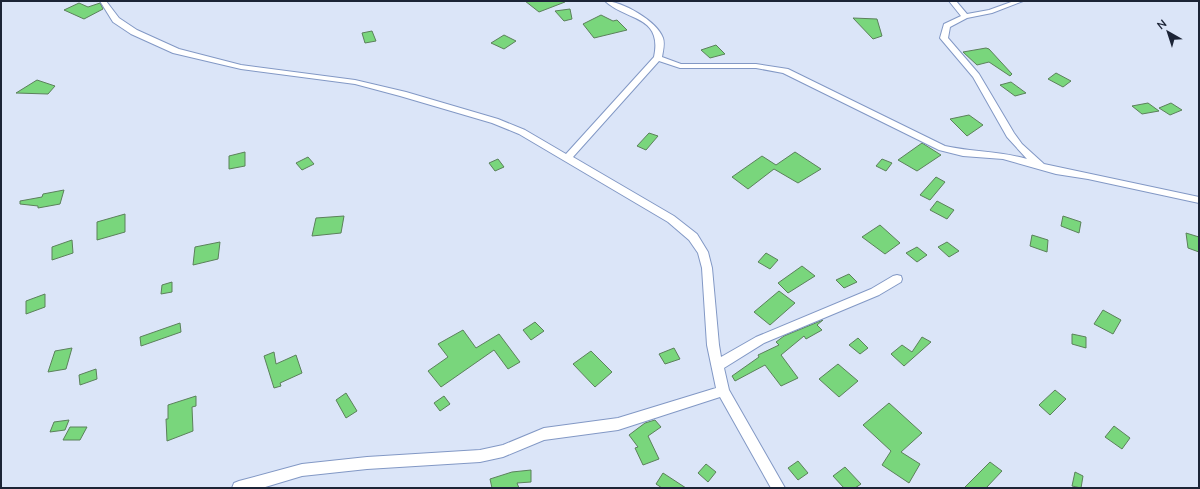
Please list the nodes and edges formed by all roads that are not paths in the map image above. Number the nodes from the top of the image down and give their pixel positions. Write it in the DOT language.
graph roads {
  1 [pos="103,1"];
  2 [pos="610,1"];
  3 [pos="952,1"];
  4 [pos="1020,1"];
  5 [pos="965,16"];
  6 [pos="658,58"];
  7 [pos="567,158"];
  8 [pos="1056,171"];
  9 [pos="1199,200"];
  10 [pos="897,278"];
  11 [pos="718,365"];
  12 [pos="723,391"];
  13 [pos="238,488"];
  14 [pos="778,488"];
  1 -- 7 [label="street"];
  2 -- 6 [label="street"];
  3 -- 5 [label="street"];
  4 -- 5 [label="street"];
  5 -- 8 [label="street"];
  6 -- 7 [label="street"];
  6 -- 8 [label="street"];
  7 -- 11 [label="street"];
  8 -- 9 [label="street"];
  10 -- 11 [label="street"];
  11 -- 12 [label="street"];
  12 -- 13 [label="street"];
  12 -- 14 [label="street"];
}
